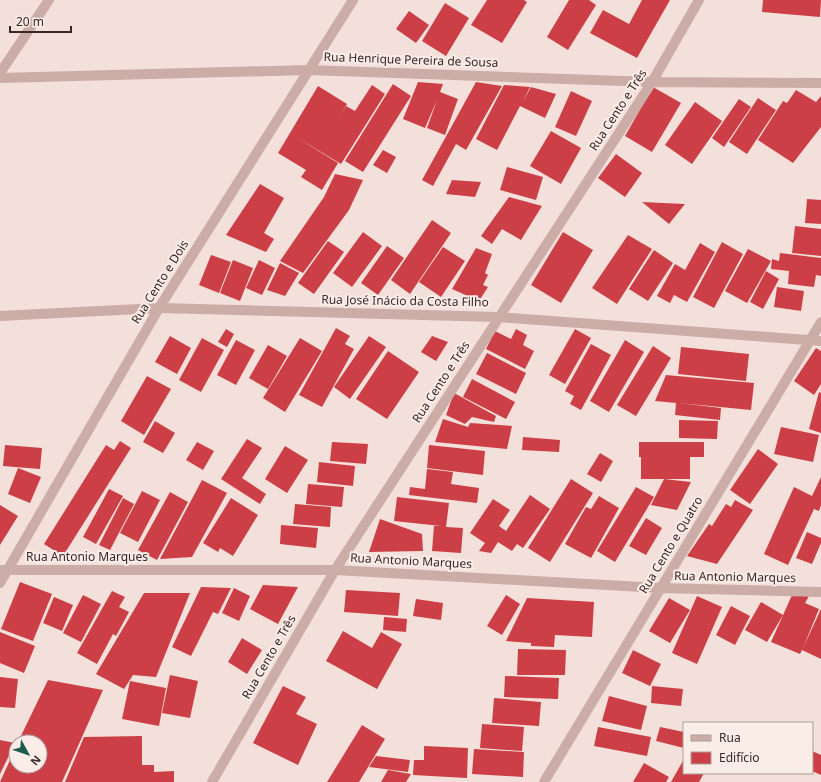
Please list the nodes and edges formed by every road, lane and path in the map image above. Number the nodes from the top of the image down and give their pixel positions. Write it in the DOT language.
graph roads {
  1 [pos="49,0"];
  2 [pos="353,0"];
  3 [pos="700,0"];
  4 [pos="308,70"];
  5 [pos="0,73"];
  6 [pos="0,78"];
  7 [pos="652,82"];
  8 [pos="821,83"];
  9 [pos="159,308"];
  10 [pos="0,316"];
  11 [pos="498,317"];
  12 [pos="821,322"];
  13 [pos="821,340"];
  14 [pos="809,341"];
  15 [pos="3,570"];
  16 [pos="335,570"];
  17 [pos="0,583"];
  18 [pos="660,588"];
  19 [pos="821,592"];
  20 [pos="212,782"];
  21 [pos="544,782"];
  1 -- 5 [label="street"];
  2 -- 4 [label="street, Rua Cento e Dois"];
  3 -- 7 [label="street, Rua Cento e Três"];
  4 -- 6 [label="street, Rua Henrique Pereira de Sousa"];
  4 -- 7 [label="street, Rua Henrique Pereira de Sousa"];
  4 -- 9 [label="street, Rua Cento e Dois"];
  7 -- 8 [label="street, Rua Henrique Pereira de Sousa"];
  7 -- 11 [label="street, Rua Cento e Três"];
  9 -- 10 [label="street, Rua José Inácio da Costa Filho"];
  9 -- 11 [label="street, Rua José Inácio da Costa Filho"];
  9 -- 15 [label="street, Rua Cento e Dois"];
  11 -- 14 [label="street, Rua José Inácio da Costa Filho"];
  11 -- 16 [label="street, Rua Cento e Três"];
  12 -- 14 [label="street, Rua Cento e Quatro"];
  13 -- 14 [label="street, Rua José Inácio da Costa Filho"];
  14 -- 18 [label="street, Rua Cento e Quatro"];
  15 -- 16 [label="street, Rua Antonio Marques"];
  15 -- 17 [label="street, Rua Cento e Dois"];
  16 -- 18 [label="street, Rua Antonio Marques"];
  16 -- 20 [label="street, Rua Cento e Três"];
  18 -- 19 [label="street, Rua Antonio Marques"];
  18 -- 21 [label="street, Rua Cento e Quatro"];
}
